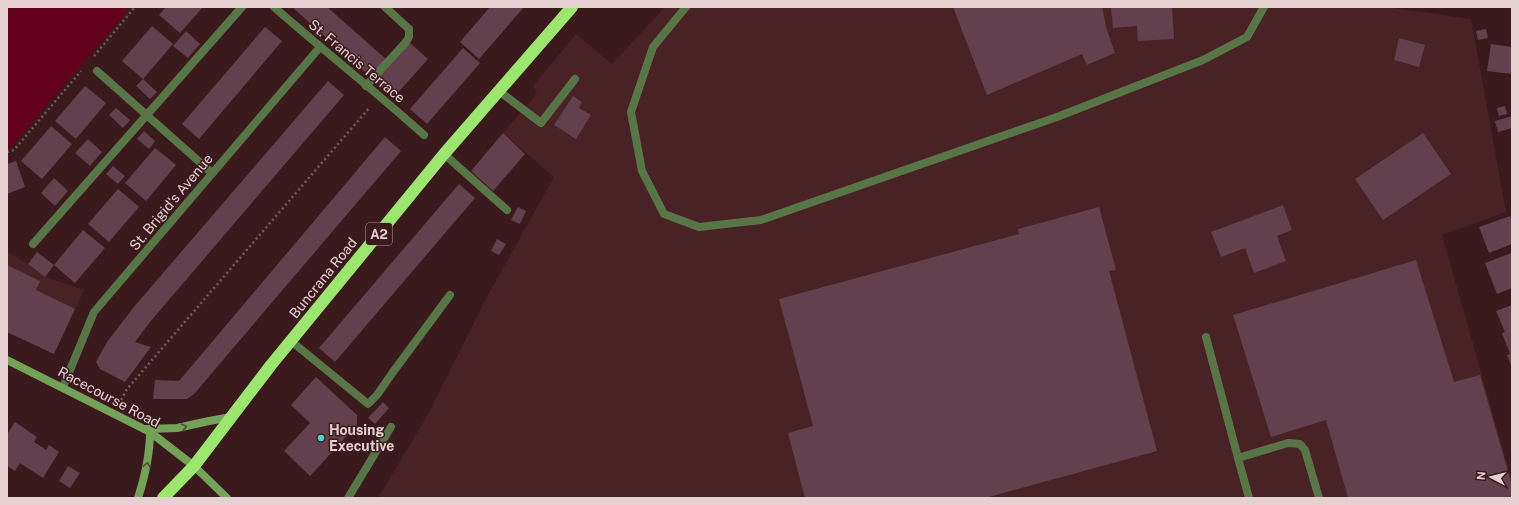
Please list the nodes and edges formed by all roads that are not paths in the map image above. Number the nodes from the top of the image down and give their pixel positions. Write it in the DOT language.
graph roads {
  1 [pos="242,7"];
  2 [pos="274,7"];
  3 [pos="385,7"];
  4 [pos="572,7"];
  5 [pos="686,7"];
  6 [pos="1264,7"];
  7 [pos="320,47"];
  8 [pos="97,71"];
  9 [pos="575,79"];
  10 [pos="366,86"];
  11 [pos="499,91"];
  12 [pos="146,115"];
  13 [pos="424,136"];
  14 [pos="444,154"];
  15 [pos="212,174"];
  16 [pos="507,210"];
  17 [pos="33,244"];
  18 [pos="450,295"];
  19 [pos="1206,337"];
  20 [pos="292,340"];
  21 [pos="7,360"];
  22 [pos="63,387"];
  23 [pos="231,417"];
  24 [pos="391,428"];
  25 [pos="148,430"];
  26 [pos="1238,458"];
  27 [pos="194,466"];
  28 [pos="138,498"];
  29 [pos="163,498"];
  30 [pos="227,498"];
  31 [pos="348,498"];
  32 [pos="1249,498"];
  33 [pos="1319,498"];
  1 -- 12 [label="street"];
  2 -- 7 [label="street, St. Francis Terrace"];
  3 -- 10 [label="street"];
  4 -- 11 [label="highway, Buncrana Road / A2"];
  5 -- 6 [label="street"];
  7 -- 10 [label="street, St. Francis Terrace"];
  7 -- 15 [label="street, St. Brigid's Avenue"];
  8 -- 12 [label="street"];
  9 -- 11 [label="street"];
  10 -- 13 [label="street, St. Francis Terrace"];
  11 -- 14 [label="highway, Buncrana Road / A2"];
  12 -- 15 [label="street"];
  12 -- 17 [label="street"];
  14 -- 16 [label="street"];
  14 -- 20 [label="highway, Buncrana Road / A2"];
  15 -- 22 [label="street, St. Brigid's Avenue"];
  18 -- 20 [label="street"];
  19 -- 26 [label="street"];
  20 -- 23 [label="highway, Buncrana Road / A2"];
  21 -- 22 [label="main road, Racecourse Road"];
  22 -- 25 [label="main road, Racecourse Road"];
  25 -- 23 [label="main road, one-way"];
  23 -- 27 [label="highway, Buncrana Road / A2"];
  24 -- 31 [label="street"];
  25 -- 27 [label="main road, Racecourse Road"];
  28 -- 25 [label="main road, one-way"];
  26 -- 32 [label="street"];
  26 -- 33 [label="street"];
  27 -- 29 [label="highway, Buncrana Road / A2"];
  27 -- 30 [label="main road, Racecourse Road"];
}
